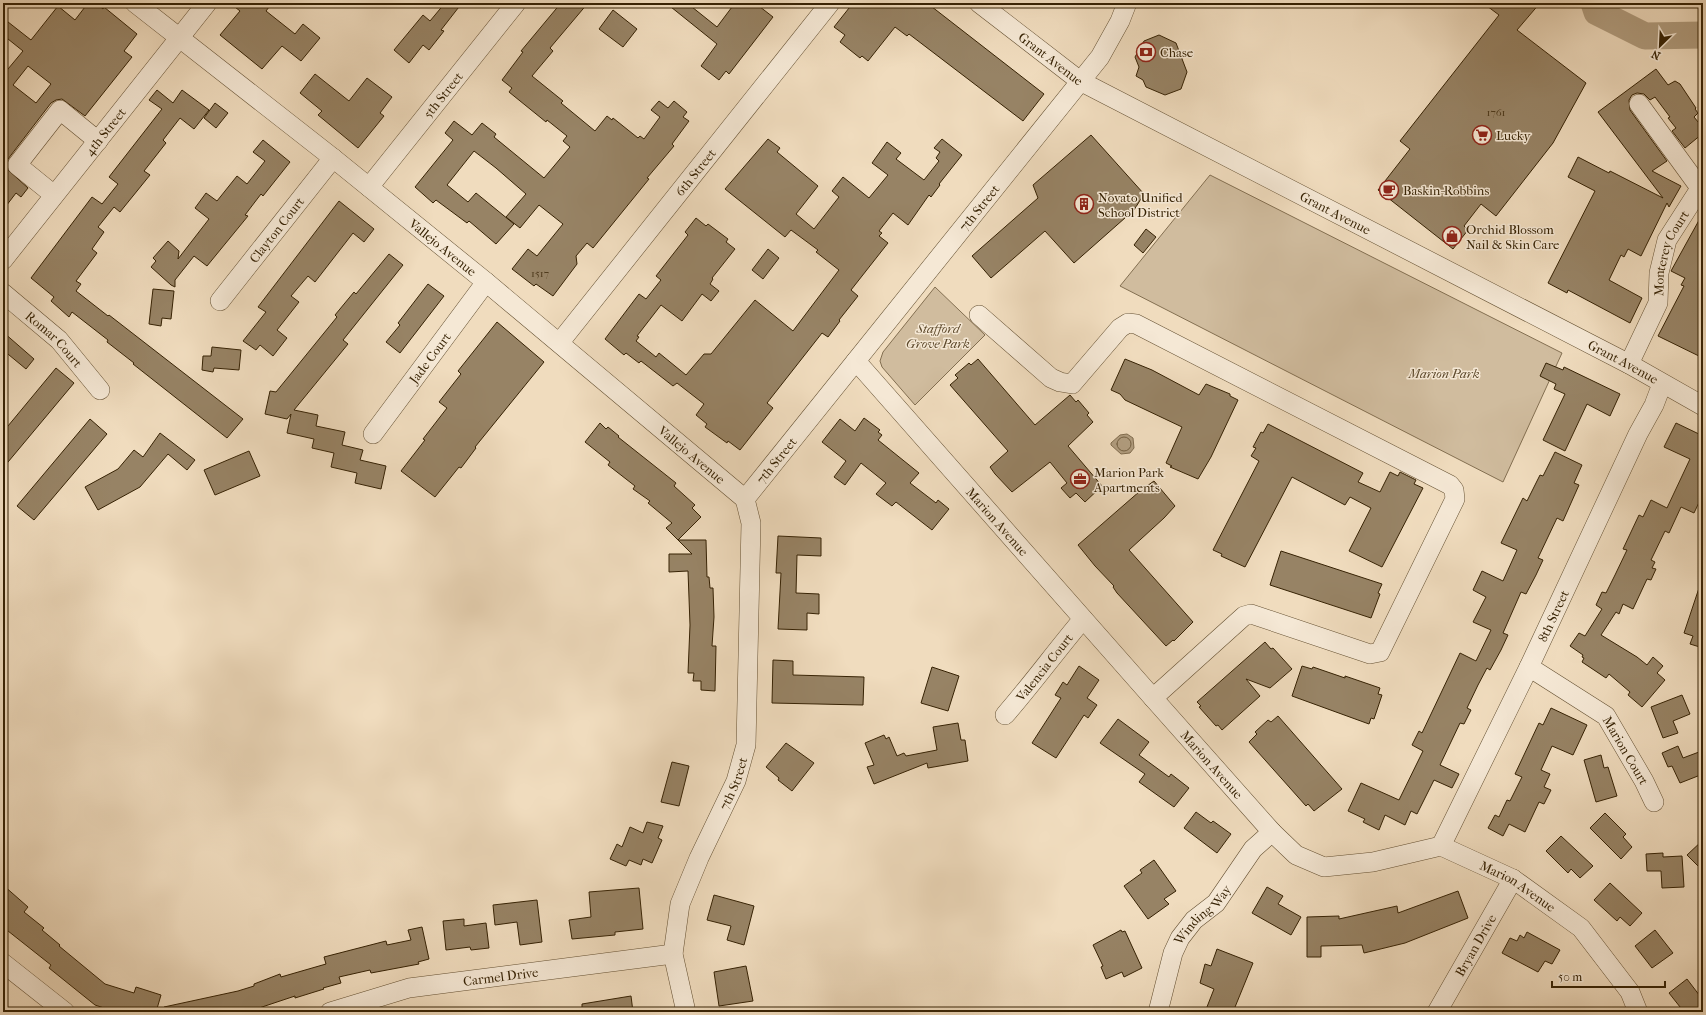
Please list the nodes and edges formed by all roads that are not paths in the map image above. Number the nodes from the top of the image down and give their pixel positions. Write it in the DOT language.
graph roads {
  1 [pos="135,3"];
  2 [pos="207,3"];
  3 [pos="516,3"];
  4 [pos="830,3"];
  5 [pos="979,3"];
  6 [pos="1127,3"];
  7 [pos="179,38"];
  8 [pos="1080,80"];
  9 [pos="1639,104"];
  10 [pos="98,140"];
  11 [pos="333,158"];
  12 [pos="369,187"];
  13 [pos="1702,188"];
  14 [pos="54,195"];
  15 [pos="3,260"];
  16 [pos="486,282"];
  17 [pos="3,293"];
  18 [pos="220,301"];
  19 [pos="979,315"];
  20 [pos="560,342"];
  21 [pos="856,360"];
  22 [pos="1628,364"];
  23 [pos="1662,384"];
  24 [pos="100,390"];
  25 [pos="1703,406"];
  26 [pos="373,434"];
  27 [pos="745,499"];
  28 [pos="1083,619"];
  29 [pos="1529,667"];
  30 [pos="1153,698"];
  31 [pos="1005,715"];
  32 [pos="1654,802"];
  33 [pos="1272,832"];
  34 [pos="1441,846"];
  35 [pos="1513,879"];
  36 [pos="673,954"];
  37 [pos="3,963"];
  38 [pos="65,1012"];
  39 [pos="330,1012"];
  40 [pos="686,1012"];
  41 [pos="1158,1012"];
  42 [pos="1437,1012"];
  43 [pos="1638,1012"];
  1 -- 7 [label="street, Vallejo Avenue"];
  2 -- 7 [label="street, 4th Street"];
  3 -- 12 [label="street, 5th Street"];
  4 -- 20 [label="street, 6th Street"];
  5 -- 8 [label="street, Grant Avenue"];
  6 -- 8 [label="street, 7th Street"];
  7 -- 10 [label="street, 4th Street"];
  7 -- 11 [label="street, Vallejo Avenue"];
  8 -- 21 [label="street, 7th Street"];
  8 -- 22 [label="street, Grant Avenue"];
  9 -- 13 [label="street, Monterey Court"];
  10 -- 14 [label="street, 4th Street"];
  10 -- 14 [label="street"];
  11 -- 12 [label="street, Vallejo Avenue"];
  11 -- 18 [label="street, Clayton Court"];
  12 -- 16 [label="street, Vallejo Avenue"];
  13 -- 22 [label="street, Monterey Court"];
  14 -- 15 [label="street, 4th Street"];
  16 -- 20 [label="street, Vallejo Avenue"];
  16 -- 26 [label="street, Jade Court"];
  17 -- 24 [label="street, Romar Court"];
  19 -- 30 [label="street"];
  20 -- 27 [label="street, Vallejo Avenue"];
  21 -- 27 [label="street, 7th Street"];
  21 -- 28 [label="street, Marion Avenue"];
  22 -- 23 [label="street, Grant Avenue"];
  23 -- 25 [label="street, Grant Avenue"];
  23 -- 29 [label="street, 8th Street"];
  27 -- 36 [label="street, 7th Street"];
  28 -- 30 [label="street, Marion Avenue"];
  28 -- 31 [label="street, Valencia Court"];
  29 -- 32 [label="street, Marion Court"];
  29 -- 34 [label="street, 8th Street"];
  30 -- 33 [label="street, Marion Avenue"];
  33 -- 34 [label="street, Marion Avenue"];
  33 -- 41 [label="street, Winding Way"];
  34 -- 35 [label="street, Marion Avenue"];
  35 -- 42 [label="street, Bryan Drive"];
  35 -- 43 [label="street, Marion Avenue"];
  36 -- 39 [label="street, Carmel Drive"];
  36 -- 40 [label="street, 7th Street"];
  37 -- 38 [label="street"];
}
